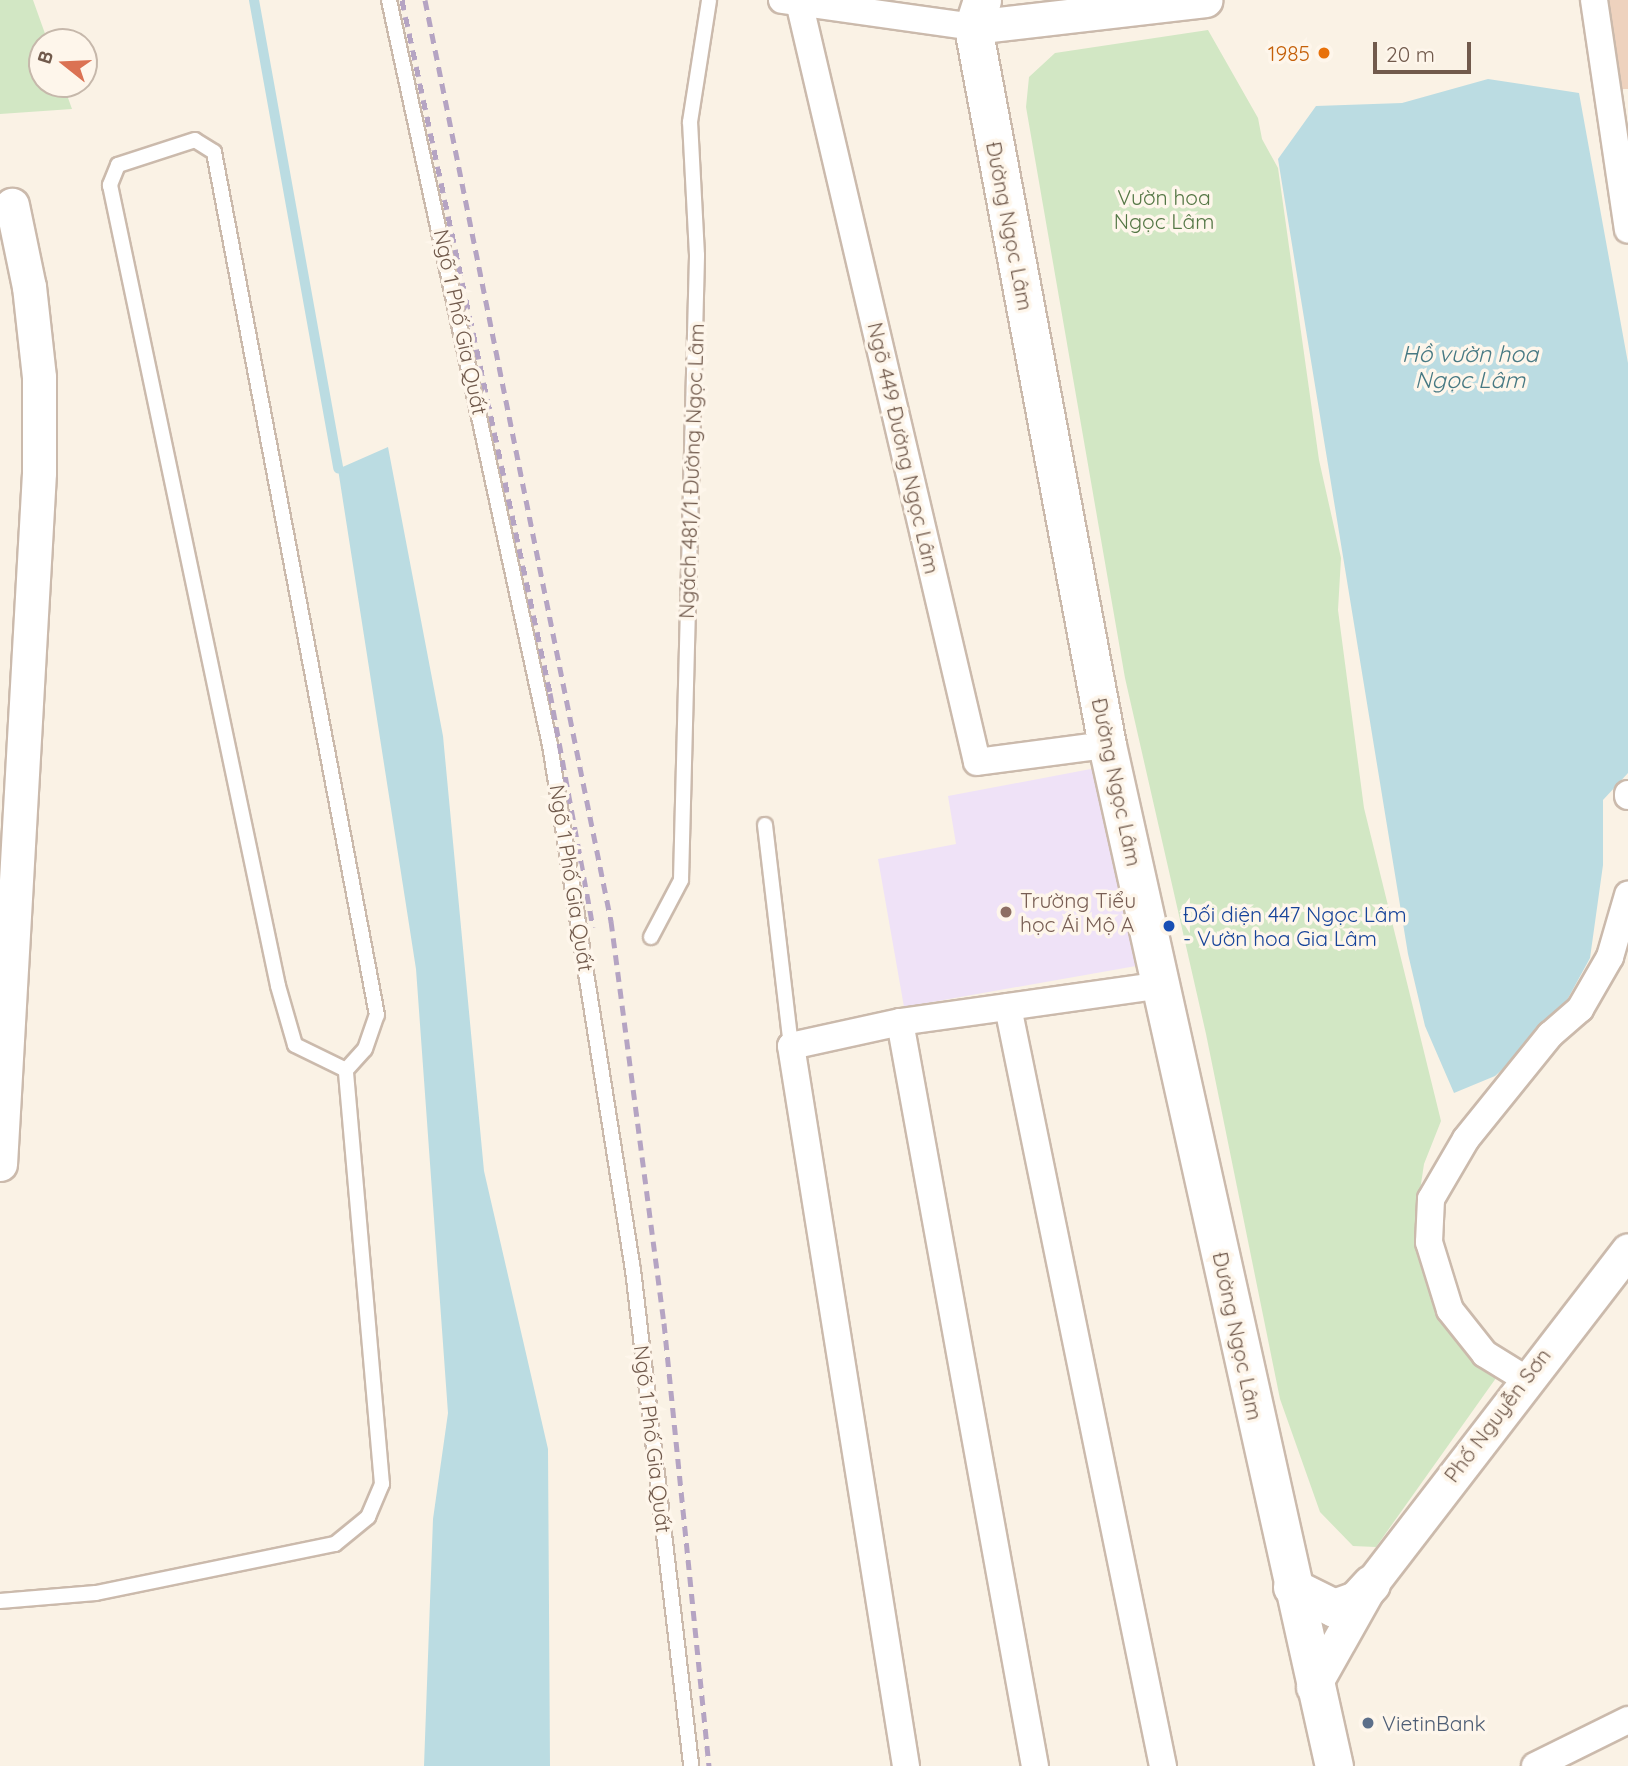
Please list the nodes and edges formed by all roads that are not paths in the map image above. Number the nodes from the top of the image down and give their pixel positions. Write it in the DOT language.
graph roads {
  1 [pos="389,0"];
  2 [pos="709,0"];
  3 [pos="1205,0"];
  4 [pos="1594,0"];
  5 [pos="791,3"];
  6 [pos="978,13"];
  7 [pos="12,205"];
  8 [pos="1628,229"];
  9 [pos="1107,745"];
  10 [pos="765,825"];
  11 [pos="1628,895"];
  12 [pos="651,937"];
  13 [pos="1163,985"];
  14 [pos="1008,1007"];
  15 [pos="901,1022"];
  16 [pos="791,1046"];
  17 [pos="346,1070"];
  18 [pos="0,1164"];
  19 [pos="1628,1250"];
  20 [pos="1524,1378"];
  21 [pos="1371,1584"];
  22 [pos="1293,1587"];
  23 [pos="0,1601"];
  24 [pos="1313,1687"];
  25 [pos="1628,1720"];
  26 [pos="1575,1758"];
  27 [pos="691,1766"];
  28 [pos="906,1766"];
  29 [pos="1035,1766"];
  30 [pos="1163,1766"];
  31 [pos="1334,1766"];
  32 [pos="1535,1766"];
  1 -- 27 [label="lane, Ngõ 1 Phố Gia Quất"];
  2 -- 12 [label="lane, Ngách 481/1 Đường Ngọc Lâm"];
  3 -- 6 [label="street"];
  4 -- 8 [label="street"];
  5 -- 6 [label="street"];
  5 -- 9 [label="street, Ngõ 449 Đường Ngọc Lâm"];
  6 -- 9 [label="main road, Đường Ngọc Lâm"];
  7 -- 18 [label="street"];
  9 -- 13 [label="main road, Đường Ngọc Lâm"];
  10 -- 16 [label="lane"];
  11 -- 20 [label="street"];
  13 -- 14 [label="street"];
  13 -- 22 [label="main road, Đường Ngọc Lâm"];
  14 -- 15 [label="street"];
  14 -- 30 [label="street"];
  15 -- 16 [label="street"];
  15 -- 29 [label="street"];
  16 -- 28 [label="street"];
  17 -- 17 [label="lane"];
  17 -- 23 [label="lane"];
  19 -- 20 [label="street, Phố Nguyễn Sơn"];
  20 -- 21 [label="street, Phố Nguyễn Sơn"];
  21 -- 22 [label="main road"];
  21 -- 24 [label="street, Phố Nguyễn Sơn"];
  22 -- 24 [label="main road, Đường Ngọc Lâm"];
  24 -- 31 [label="main road, Đường Ngọc Lâm"];
  25 -- 26 [label="street"];
  26 -- 32 [label="street"];
}
